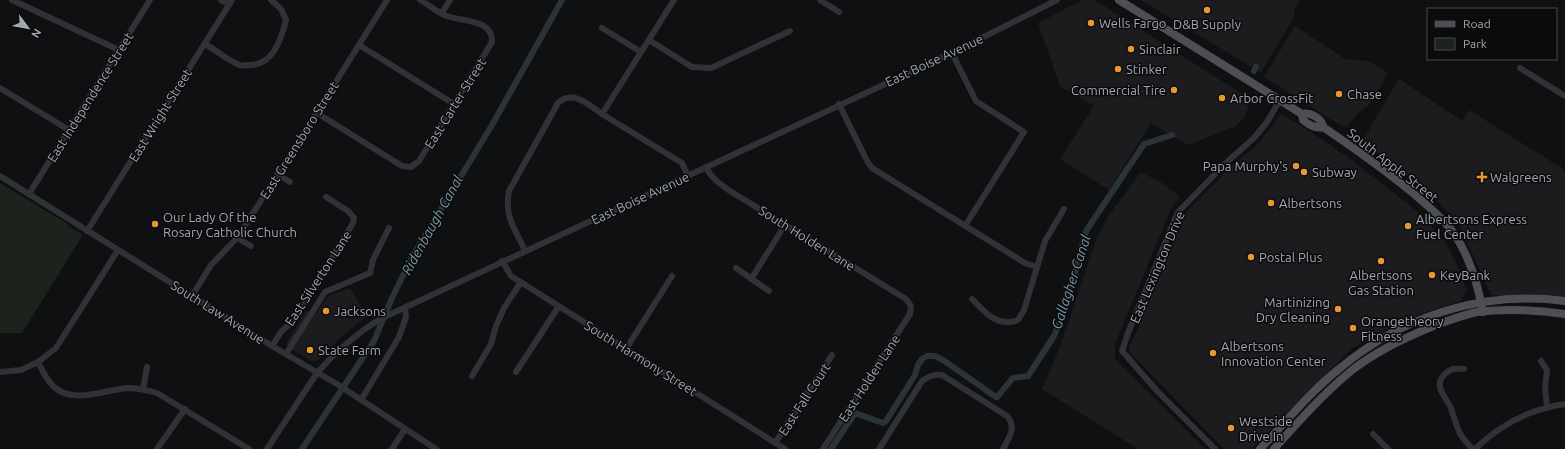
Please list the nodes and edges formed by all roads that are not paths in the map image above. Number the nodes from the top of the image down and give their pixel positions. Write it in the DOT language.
graph roads {
  1 [pos="12,0"];
  2 [pos="150,0"];
  3 [pos="222,0"];
  4 [pos="271,0"];
  5 [pos="387,0"];
  6 [pos="420,0"];
  7 [pos="450,0"];
  8 [pos="674,0"];
  9 [pos="820,0"];
  10 [pos="1057,0"];
  11 [pos="1119,0"];
  12 [pos="231,2"];
  13 [pos="839,12"];
  14 [pos="442,13"];
  15 [pos="602,28"];
  16 [pos="790,31"];
  17 [pos="649,40"];
  18 [pos="205,44"];
  19 [pos="359,45"];
  20 [pos="119,50"];
  21 [pos="641,52"];
  22 [pos="952,53"];
  23 [pos="1520,68"];
  24 [pos="0,88"];
  25 [pos="1565,96"];
  26 [pos="1280,100"];
  27 [pos="454,104"];
  28 [pos="839,104"];
  29 [pos="316,113"];
  30 [pos="602,114"];
  31 [pos="69,130"];
  32 [pos="706,167"];
  33 [pos="277,174"];
  34 [pos="0,176"];
  35 [pos="688,176"];
  36 [pos="290,182"];
  37 [pos="29,194"];
  38 [pos="326,197"];
  39 [pos="1064,209"];
  40 [pos="785,225"];
  41 [pos="965,226"];
  42 [pos="389,228"];
  43 [pos="87,231"];
  44 [pos="236,238"];
  45 [pos="251,246"];
  46 [pos="118,250"];
  47 [pos="525,251"];
  48 [pos="502,261"];
  49 [pos="1037,267"];
  50 [pos="736,268"];
  51 [pos="672,276"];
  52 [pos="751,279"];
  53 [pos="521,282"];
  54 [pos="769,291"];
  55 [pos="192,296"];
  56 [pos="972,299"];
  57 [pos="1565,301"];
  58 [pos="1481,302"];
  59 [pos="559,306"];
  60 [pos="911,306"];
  61 [pos="405,308"];
  62 [pos="1483,312"];
  63 [pos="1565,314"];
  64 [pos="272,346"];
  65 [pos="626,348"];
  66 [pos="286,354"];
  67 [pos="832,355"];
  68 [pos="1541,361"];
  69 [pos="38,362"];
  70 [pos="147,367"];
  71 [pos="1464,369"];
  72 [pos="0,372"];
  73 [pos="516,372"];
  74 [pos="317,373"];
  75 [pos="472,376"];
  76 [pos="143,389"];
  77 [pos="361,400"];
  78 [pos="1565,404"];
  79 [pos="1547,407"];
  80 [pos="185,409"];
  81 [pos="405,428"];
  82 [pos="1373,434"];
  83 [pos="775,443"];
  84 [pos="157,449"];
  85 [pos="249,449"];
  86 [pos="267,449"];
  87 [pos="392,449"];
  88 [pos="436,449"];
  89 [pos="785,449"];
  90 [pos="824,449"];
  91 [pos="879,449"];
  92 [pos="1002,449"];
  93 [pos="1215,449"];
  94 [pos="1260,449"];
  95 [pos="1274,449"];
  96 [pos="1388,449"];
  97 [pos="1474,449"];
  1 -- 20 [label="street"];
  2 -- 20 [label="street, East Independence Street"];
  3 -- 12 [label="street"];
  4 -- 18 [label="street"];
  5 -- 19 [label="street, East Greensboro Street"];
  6 -- 14 [label="street"];
  7 -- 14 [label="street"];
  8 -- 17 [label="street"];
  9 -- 13 [label="street"];
  10 -- 22 [label="street, East Boise Avenue"];
  11 -- 26 [label="main road, South Apple Street"];
  12 -- 18 [label="street, East Wright Street"];
  14 -- 27 [label="street, East Carter Street"];
  15 -- 21 [label="street"];
  16 -- 17 [label="street"];
  17 -- 21 [label="street"];
  18 -- 43 [label="street, East Wright Street"];
  19 -- 27 [label="street"];
  19 -- 29 [label="street, East Greensboro Street"];
  20 -- 31 [label="street, East Independence Street"];
  21 -- 30 [label="street"];
  22 -- 28 [label="street, East Boise Avenue"];
  22 -- 41 [label="street"];
  23 -- 25 [label="street"];
  24 -- 31 [label="street"];
  26 -- 58 [label="main road, South Apple Street"];
  26 -- 93 [label="street, East Lexington Drive"];
  27 -- 29 [label="street, East Carter Street"];
  28 -- 32 [label="street, East Boise Avenue"];
  28 -- 41 [label="street"];
  29 -- 33 [label="street, East Greensboro Street"];
  30 -- 35 [label="street"];
  30 -- 47 [label="street"];
  31 -- 37 [label="street, East Independence Street"];
  32 -- 35 [label="street, East Boise Avenue"];
  32 -- 40 [label="street, South Holden Lane"];
  33 -- 36 [label="street"];
  33 -- 44 [label="street, East Greensboro Street"];
  34 -- 37 [label="street, South Law Avenue"];
  35 -- 47 [label="street, East Boise Avenue"];
  37 -- 43 [label="street, South Law Avenue"];
  38 -- 64 [label="street, East Silverton Lane"];
  39 -- 49 [label="street"];
  40 -- 52 [label="street"];
  40 -- 60 [label="street, South Holden Lane"];
  41 -- 49 [label="street"];
  42 -- 66 [label="street"];
  43 -- 46 [label="street, South Law Avenue"];
  44 -- 45 [label="street"];
  44 -- 55 [label="street, East Greensboro Street"];
  46 -- 55 [label="street, South Law Avenue"];
  46 -- 69 [label="street"];
  47 -- 48 [label="street, East Boise Avenue"];
  48 -- 53 [label="street, South Harmony Street"];
  48 -- 61 [label="street, East Boise Avenue"];
  49 -- 56 [label="street"];
  50 -- 52 [label="street"];
  51 -- 65 [label="street"];
  52 -- 54 [label="street"];
  53 -- 59 [label="street, South Harmony Street"];
  53 -- 75 [label="street"];
  55 -- 64 [label="street, South Law Avenue"];
  57 -- 58 [label="main road"];
  58 -- 62 [label="main road, South Apple Street"];
  58 -- 94 [label="main road"];
  59 -- 65 [label="street, South Harmony Street"];
  59 -- 73 [label="street"];
  60 -- 90 [label="street, East Holden Lane"];
  61 -- 74 [label="street, East Boise Avenue"];
  61 -- 77 [label="street"];
  62 -- 63 [label="main road"];
  62 -- 95 [label="main road"];
  64 -- 66 [label="street, South Law Avenue"];
  65 -- 83 [label="street, South Harmony Street"];
  66 -- 74 [label="street, South Law Avenue"];
  67 -- 83 [label="street, East Fall Court"];
  68 -- 79 [label="street"];
  69 -- 72 [label="street"];
  69 -- 76 [label="street"];
  70 -- 76 [label="street"];
  71 -- 97 [label="street"];
  74 -- 77 [label="street, South Law Avenue"];
  74 -- 86 [label="street, East Boise Avenue"];
  76 -- 80 [label="street"];
  77 -- 81 [label="street, South Law Avenue"];
  78 -- 79 [label="street"];
  79 -- 97 [label="street"];
  80 -- 84 [label="street"];
  80 -- 85 [label="street"];
  81 -- 87 [label="street"];
  81 -- 88 [label="street, South Law Avenue"];
  82 -- 96 [label="street"];
  83 -- 89 [label="street, South Harmony Street"];
  91 -- 92 [label="street"];
}
